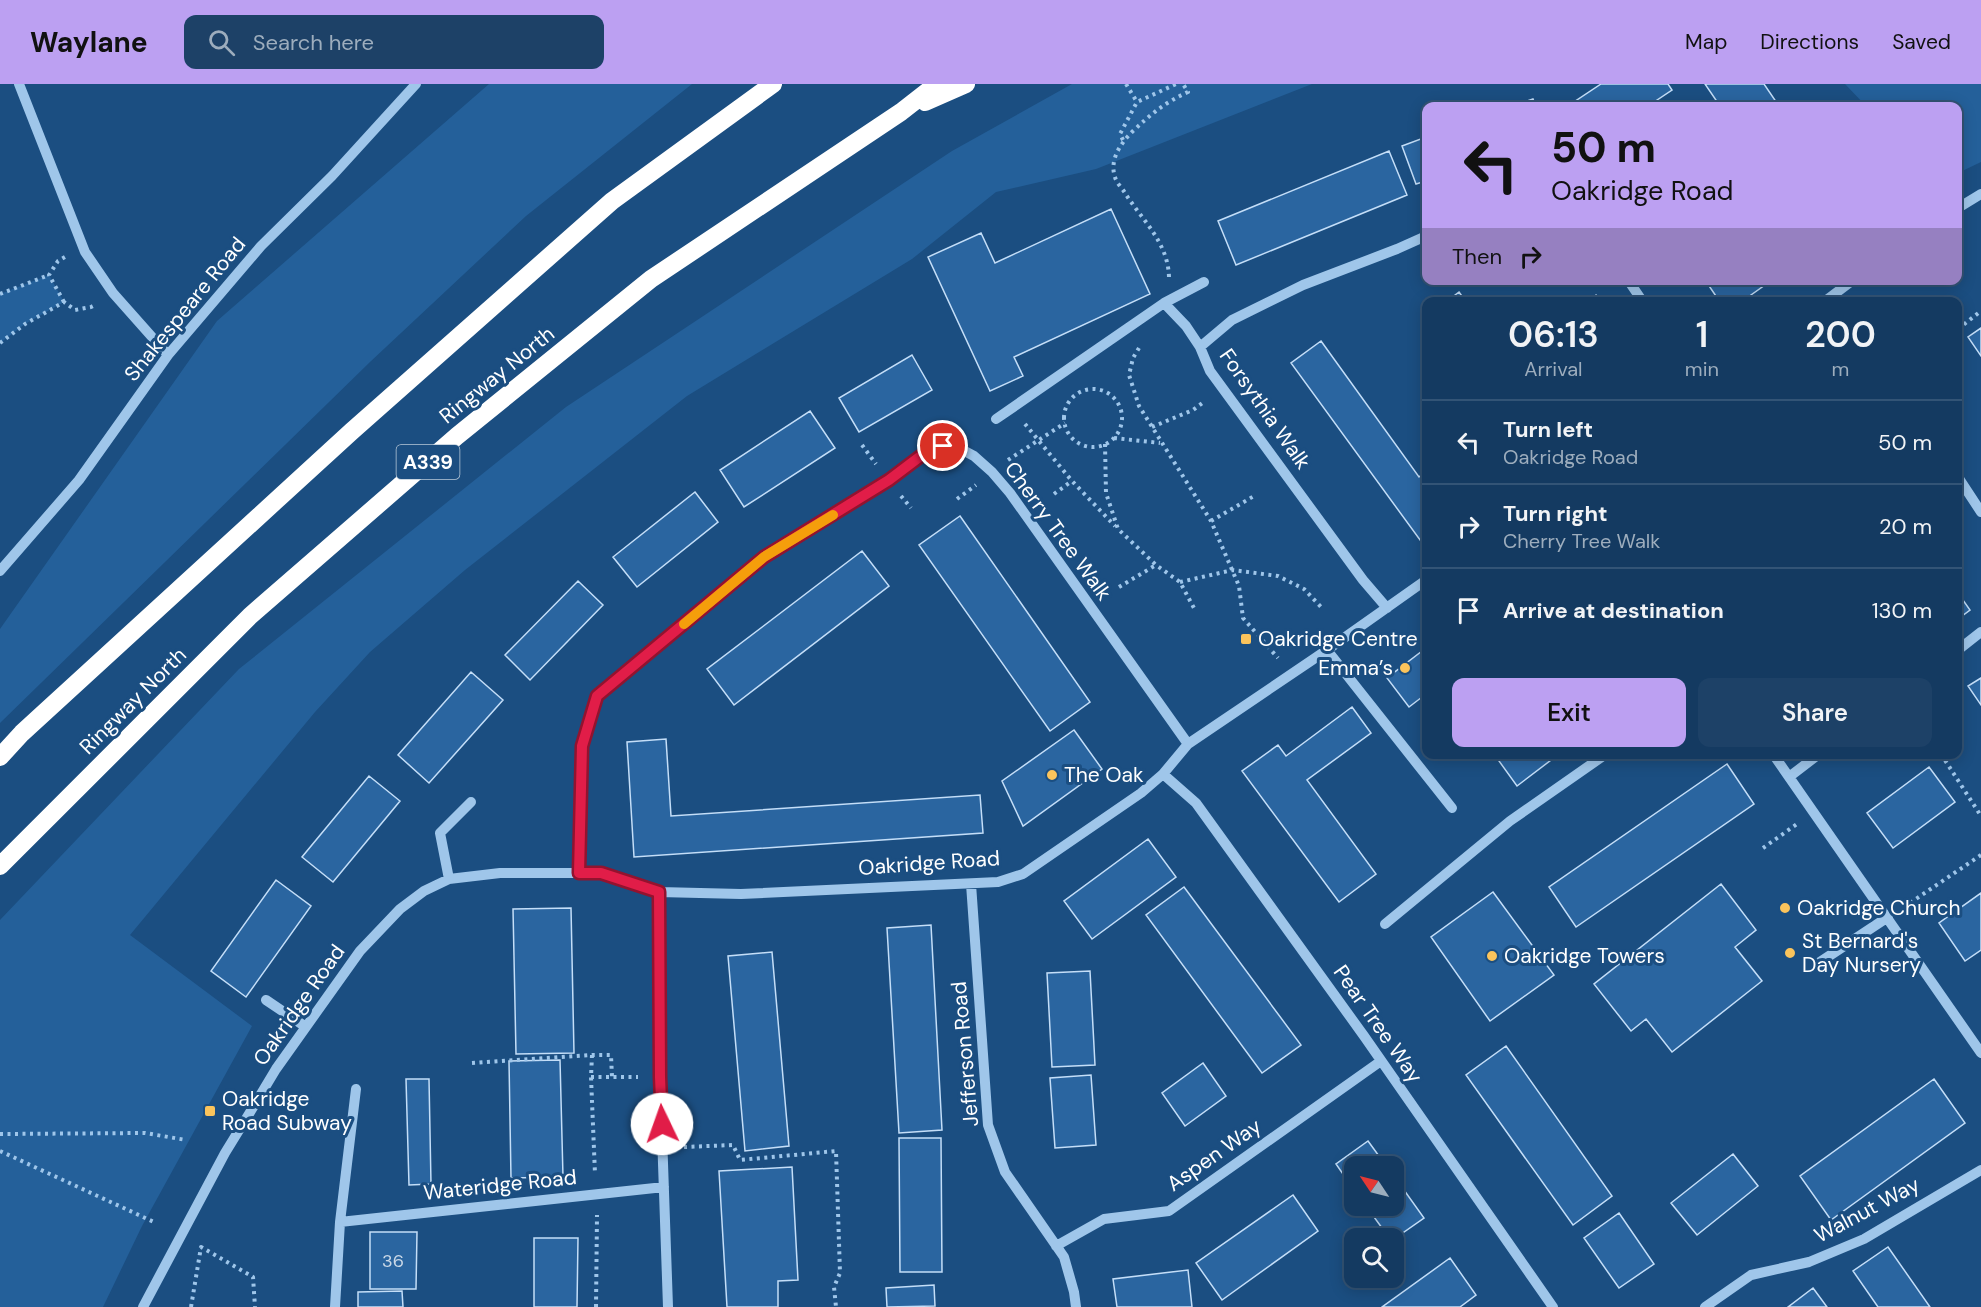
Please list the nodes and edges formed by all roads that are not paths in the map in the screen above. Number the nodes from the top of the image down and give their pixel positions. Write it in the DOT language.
graph roads {
  1 [pos="19,84"];
  2 [pos="772,84"];
  3 [pos="937,84"];
  4 [pos="966,84"];
  5 [pos="414,85"];
  6 [pos="901,112"];
  7 [pos="1981,194"];
  8 [pos="1962,206"];
  9 [pos="1422,238"];
  10 [pos="1204,282"];
  11 [pos="1846,285"];
  12 [pos="1831,297"];
  13 [pos="1164,303"];
  14 [pos="1200,347"];
  15 [pos="168,355"];
  16 [pos="996,419"];
  17 [pos="1962,483"];
  18 [pos="1981,512"];
  19 [pos="0,571"];
  20 [pos="1422,583"];
  21 [pos="1388,608"];
  22 [pos="1981,632"];
  23 [pos="1962,647"];
  24 [pos="1328,651"];
  25 [pos="1188,744"];
  26 [pos="0,757"];
  27 [pos="1599,759"];
  28 [pos="1776,759"];
  29 [pos="1812,759"];
  30 [pos="1163,774"];
  31 [pos="1789,777"];
  32 [pos="471,802"];
  33 [pos="1452,808"];
  34 [pos="0,866"];
  35 [pos="579,873"];
  36 [pos="449,879"];
  37 [pos="971,884"];
  38 [pos="659,892"];
  39 [pos="1888,917"];
  40 [pos="1385,924"];
  41 [pos="1818,964"];
  42 [pos="266,1000"];
  43 [pos="306,1027"];
  44 [pos="1981,1053"];
  45 [pos="1381,1061"];
  46 [pos="356,1089"];
  47 [pos="1981,1170"];
  48 [pos="664,1187"];
  49 [pos="340,1222"];
  50 [pos="1056,1246"];
  51 [pos="1551,1306"];
  52 [pos="143,1307"];
  53 [pos="334,1307"];
  54 [pos="668,1307"];
  55 [pos="1076,1307"];
  56 [pos="1705,1307"];
  1 -- 15 [label="street"];
  2 -- 26 [label="highway"];
  3 -- 6 [label="highway, A339"];
  4 -- 6 [label="highway"];
  5 -- 15 [label="street, Shakespeare Road"];
  6 -- 34 [label="highway, Ringway North / A339"];
  7 -- 8 [label="street"];
  9 -- 14 [label="street, Forsythia Walk"];
  10 -- 13 [label="street"];
  11 -- 12 [label="street"];
  13 -- 14 [label="street"];
  13 -- 16 [label="street"];
  14 -- 21 [label="street, Forsythia Walk"];
  15 -- 19 [label="street, Shakespeare Road"];
  17 -- 18 [label="street"];
  20 -- 21 [label="street, Oakridge Road"];
  21 -- 24 [label="street, Oakridge Road"];
  22 -- 23 [label="street"];
  24 -- 25 [label="street, Oakridge Road"];
  24 -- 33 [label="street"];
  25 -- 30 [label="street, Oakridge Road"];
  25 -- 35 [label="street, Cherry Tree Walk"];
  27 -- 40 [label="street"];
  28 -- 31 [label="street"];
  29 -- 31 [label="street"];
  30 -- 37 [label="street, Oakridge Road"];
  30 -- 45 [label="street, Pear Tree Way"];
  31 -- 39 [label="street"];
  32 -- 36 [label="street"];
  35 -- 36 [label="street, Oakridge Road"];
  35 -- 38 [label="street, Oakridge Road"];
  36 -- 43 [label="street, Oakridge Road"];
  37 -- 38 [label="street, Oakridge Road"];
  37 -- 50 [label="street, Jefferson Road"];
  38 -- 48 [label="street"];
  39 -- 41 [label="street"];
  39 -- 44 [label="street"];
  42 -- 43 [label="street"];
  43 -- 52 [label="street, Oakridge Road"];
  45 -- 50 [label="street, Aspen Way"];
  45 -- 51 [label="street, Pear Tree Way"];
  46 -- 49 [label="street"];
  47 -- 56 [label="street, Walnut Way"];
  48 -- 49 [label="street, Wateridge Road"];
  48 -- 54 [label="street"];
  49 -- 53 [label="street"];
  50 -- 55 [label="street, Jefferson Road"];
}
